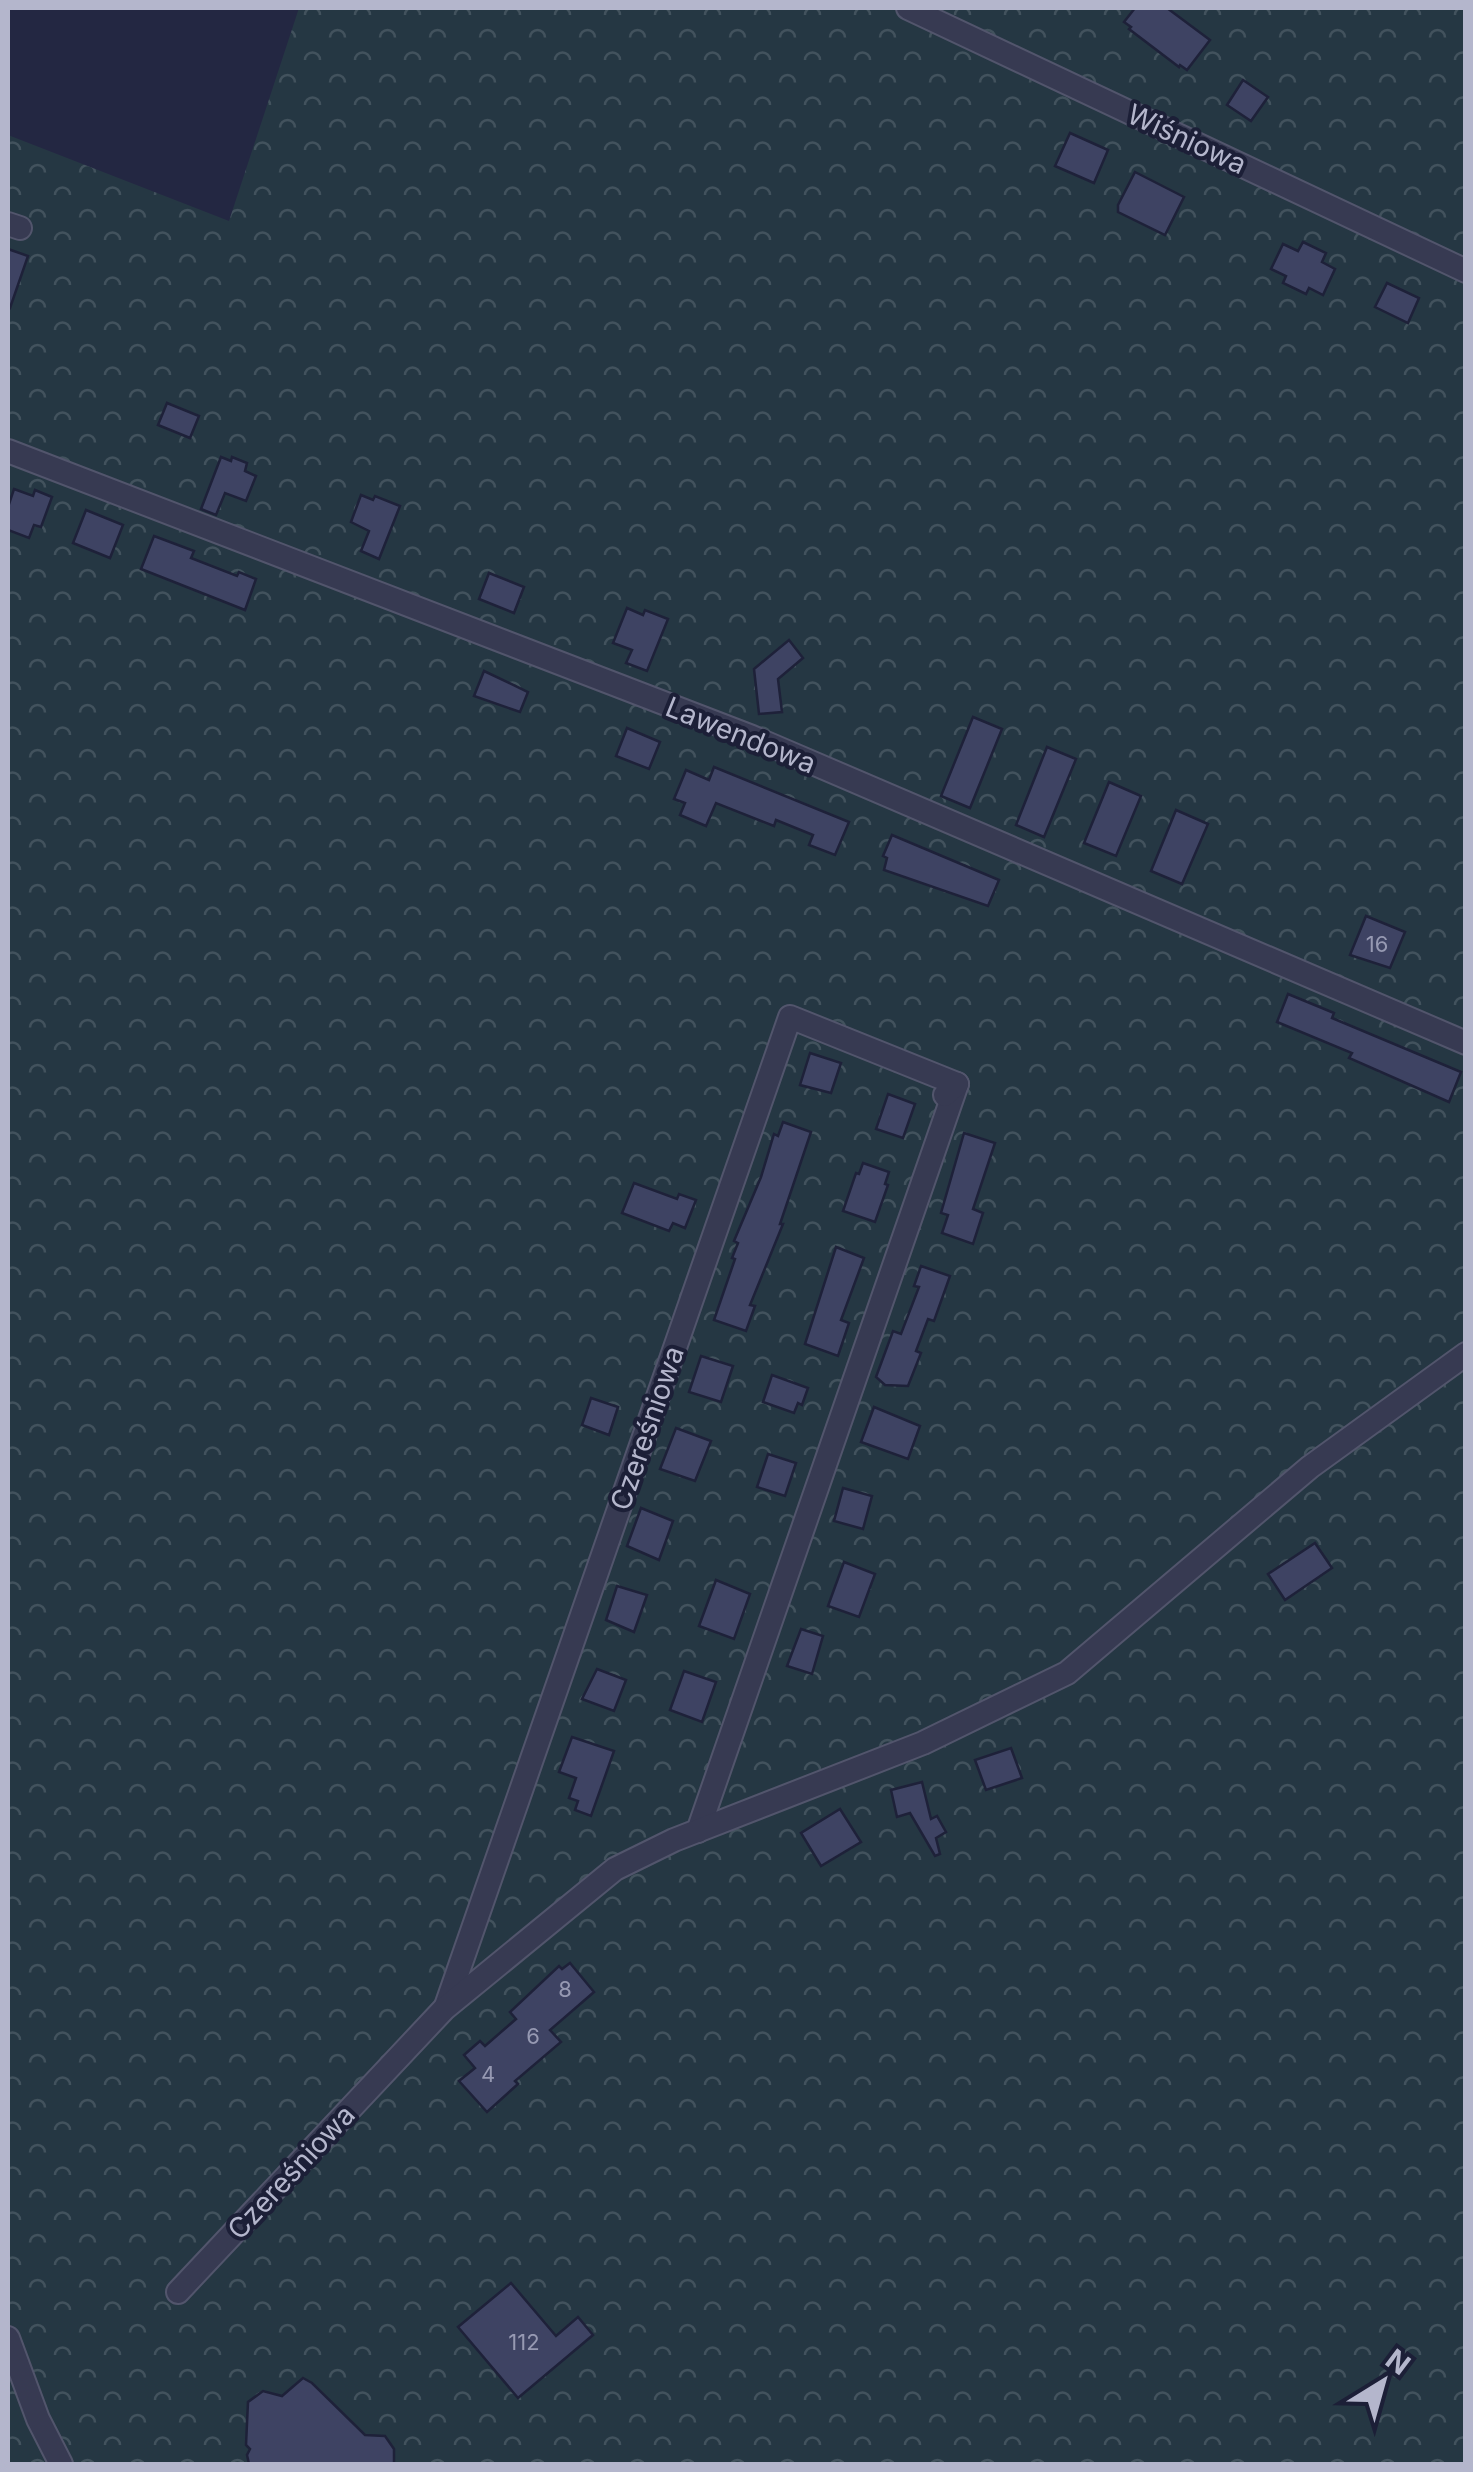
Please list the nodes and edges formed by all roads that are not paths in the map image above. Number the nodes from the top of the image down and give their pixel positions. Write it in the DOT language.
graph roads {
  1 [pos="908,8"];
  2 [pos="1466,271"];
  3 [pos="8,450"];
  4 [pos="1466,1043"];
  5 [pos="1466,1354"];
  6 [pos="698,1831"];
  7 [pos="444,2009"];
  8 [pos="178,2292"];
  9 [pos="8,2338"];
  10 [pos="61,2464"];
  1 -- 2 [label="street, Wiśniowa"];
  3 -- 4 [label="street, Lawendowa"];
  5 -- 6 [label="street, Czereśniowa"];
  6 -- 7 [label="street, Czereśniowa"];
  6 -- 7 [label="street, Czereśniowa"];
  7 -- 8 [label="street, Czereśniowa"];
  9 -- 10 [label="street"];
}
